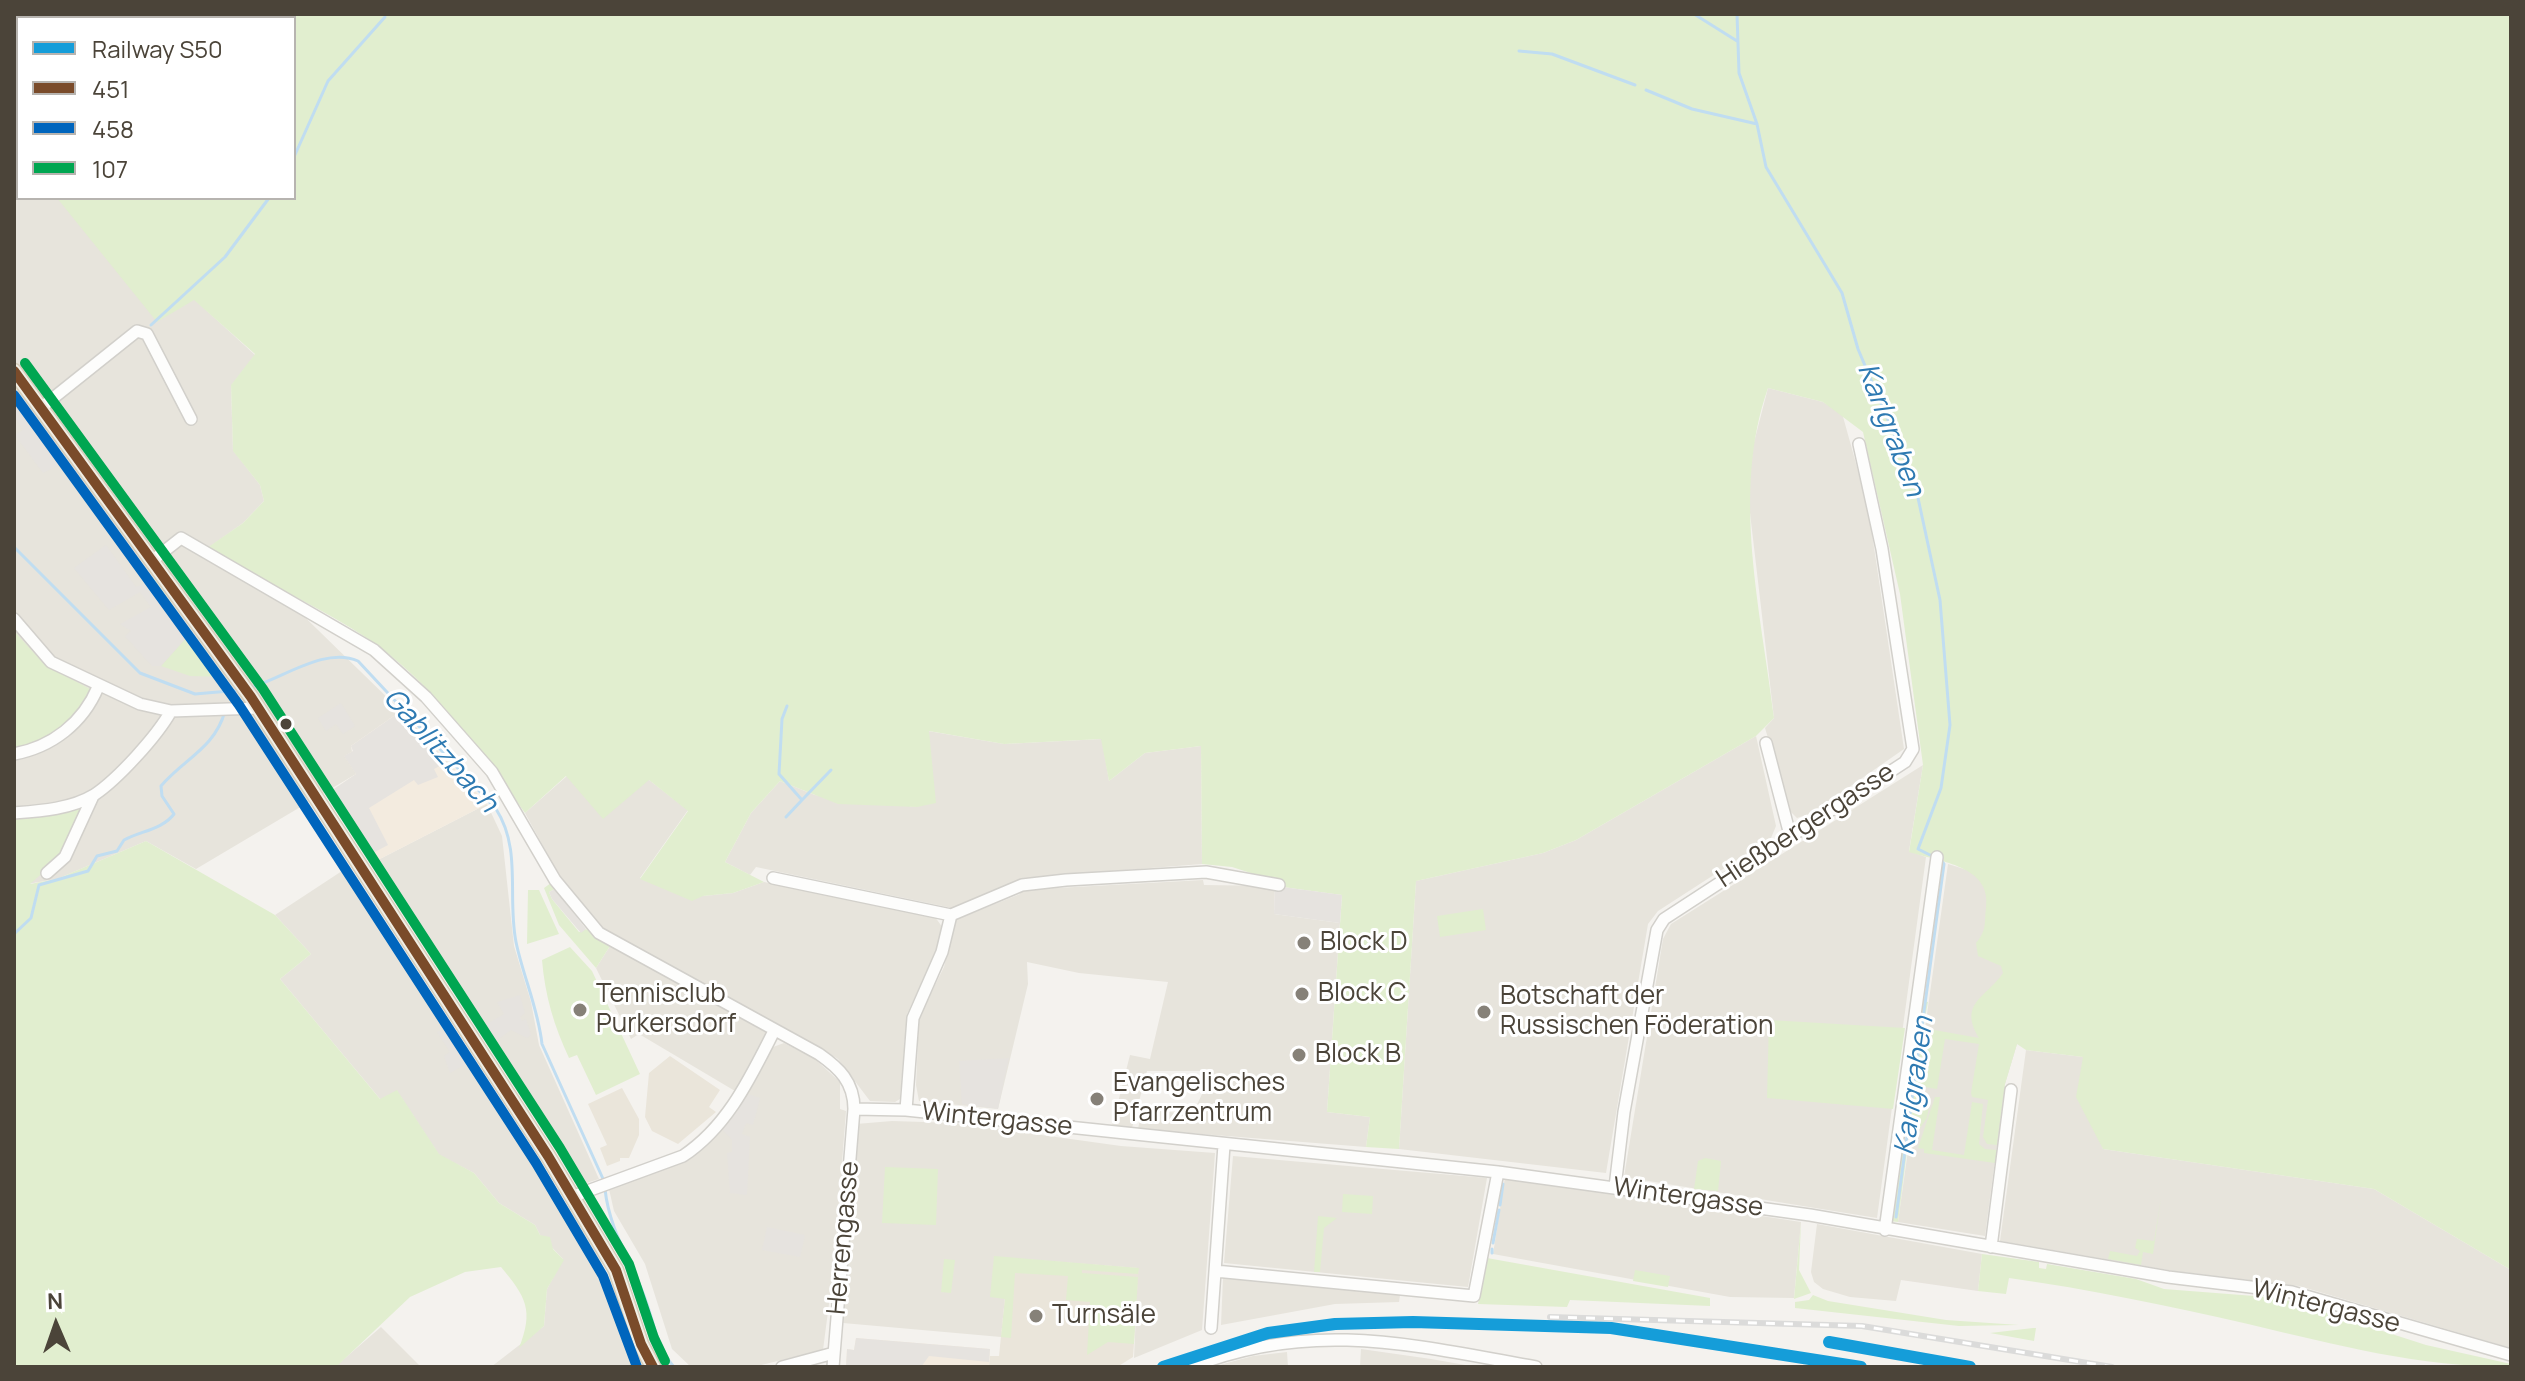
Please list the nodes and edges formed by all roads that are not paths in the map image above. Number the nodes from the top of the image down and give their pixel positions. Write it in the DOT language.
graph roads {
  1 [pos="14,371"];
  2 [pos="42,407"];
  3 [pos="191,419"];
  4 [pos="1859,444"];
  5 [pos="153,560"];
  6 [pos="14,619"];
  7 [pos="98,687"];
  8 [pos="254,702"];
  9 [pos="171,711"];
  10 [pos="1766,743"];
  11 [pos="14,754"];
  12 [pos="93,796"];
  13 [pos="14,813"];
  14 [pos="1790,835"];
  15 [pos="1937,857"];
  16 [pos="47,873"];
  17 [pos="773,878"];
  18 [pos="1279,885"];
  19 [pos="951,915"];
  20 [pos="774,1031"];
  21 [pos="2011,1090"];
  22 [pos="854,1109"];
  23 [pos="906,1110"];
  24 [pos="1224,1145"];
  25 [pos="1498,1172"];
  26 [pos="1615,1187"];
  27 [pos="574,1196"];
  28 [pos="1885,1230"];
  29 [pos="1991,1247"];
  30 [pos="1215,1271"];
  31 [pos="1211,1328"];
  32 [pos="834,1353"];
  33 [pos="2511,1355"];
  34 [pos="653,1367"];
  35 [pos="782,1367"];
  36 [pos="833,1367"];
  37 [pos="1191,1367"];
  38 [pos="1536,1367"];
  1 -- 2 [label="main road"];
  2 -- 3 [label="street"];
  2 -- 5 [label="main road"];
  4 -- 14 [label="street, Hießbergergasse"];
  5 -- 8 [label="main road"];
  5 -- 20 [label="street"];
  6 -- 7 [label="street"];
  7 -- 9 [label="street"];
  7 -- 11 [label="street"];
  8 -- 9 [label="street"];
  8 -- 27 [label="main road"];
  9 -- 12 [label="street"];
  10 -- 14 [label="street"];
  12 -- 13 [label="street"];
  12 -- 16 [label="street"];
  14 -- 26 [label="street, Hießbergergasse"];
  15 -- 28 [label="street"];
  17 -- 19 [label="street"];
  18 -- 19 [label="street"];
  19 -- 23 [label="street"];
  20 -- 22 [label="street"];
  20 -- 27 [label="street"];
  21 -- 29 [label="street"];
  22 -- 23 [label="street, Wintergasse"];
  22 -- 32 [label="street, Herrengasse"];
  23 -- 24 [label="street, Wintergasse"];
  24 -- 25 [label="street, Wintergasse"];
  24 -- 30 [label="street"];
  25 -- 26 [label="street, Wintergasse"];
  25 -- 30 [label="street"];
  26 -- 28 [label="street, Wintergasse"];
  27 -- 34 [label="main road"];
  28 -- 29 [label="street, Wintergasse"];
  29 -- 33 [label="street, Wintergasse"];
  30 -- 31 [label="street"];
  32 -- 35 [label="street"];
  32 -- 36 [label="street, Herrengasse"];
  37 -- 38 [label="street"];
}
